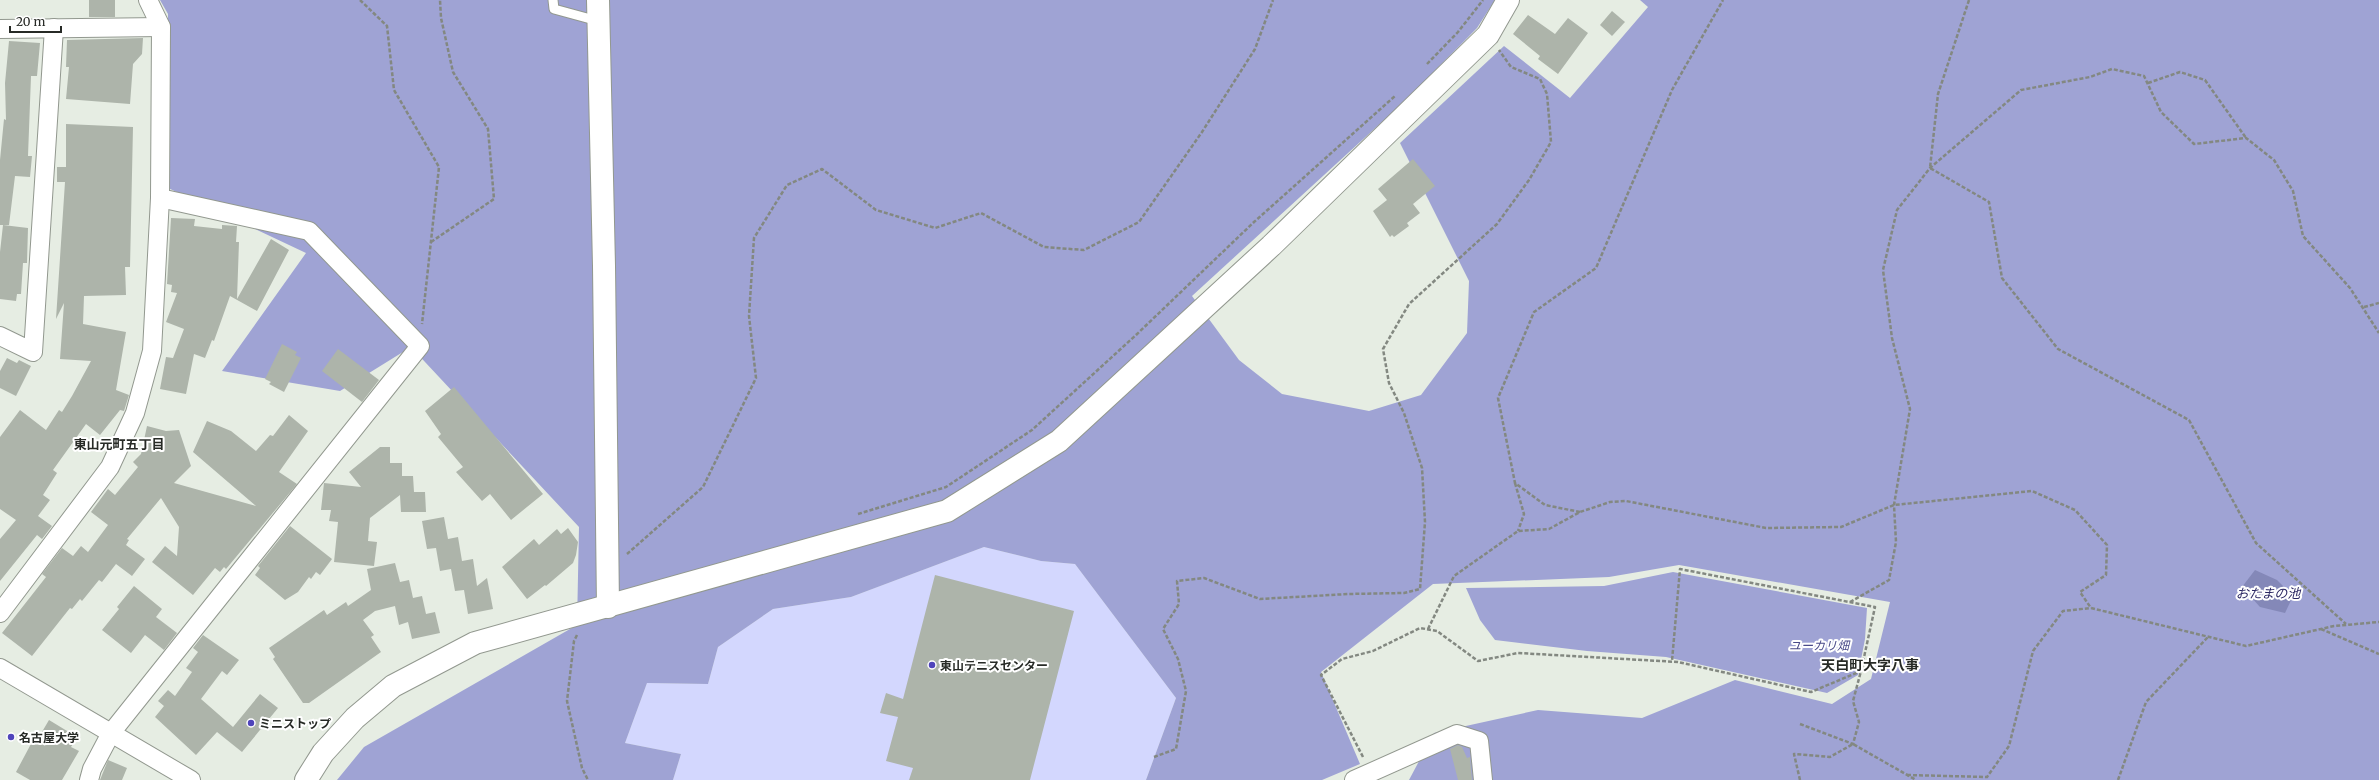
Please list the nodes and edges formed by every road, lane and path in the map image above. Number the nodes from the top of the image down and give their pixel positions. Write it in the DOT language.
graph roads {
  1 [pos="148,0"];
  2 [pos="360,0"];
  3 [pos="440,0"];
  4 [pos="553,0"];
  5 [pos="598,0"];
  6 [pos="1273,0"];
  7 [pos="1483,0"];
  8 [pos="1508,0"];
  9 [pos="1723,0"];
  10 [pos="1969,0"];
  11 [pos="598,21"];
  12 [pos="160,27"];
  13 [pos="54,28"];
  14 [pos="0,29"];
  15 [pos="1488,35"];
  16 [pos="1427,65"];
  17 [pos="2148,83"];
  18 [pos="1399,92"];
  19 [pos="2246,138"];
  20 [pos="1930,168"];
  21 [pos="160,198"];
  22 [pos="431,243"];
  23 [pos="2379,303"];
  24 [pos="2364,307"];
  25 [pos="2379,333"];
  26 [pos="0,336"];
  27 [pos="420,346"];
  28 [pos="1515,483"];
  29 [pos="1894,505"];
  30 [pos="1580,512"];
  31 [pos="851,516"];
  32 [pos="1518,531"];
  33 [pos="606,573"];
  34 [pos="1850,602"];
  35 [pos="608,607"];
  36 [pos="2091,608"];
  37 [pos="0,613"];
  38 [pos="587,613"];
  39 [pos="2379,622"];
  40 [pos="2346,624"];
  41 [pos="1428,629"];
  42 [pos="2320,629"];
  43 [pos="2208,637"];
  44 [pos="2379,654"];
  45 [pos="1672,661"];
  46 [pos="0,668"];
  47 [pos="1861,671"];
  48 [pos="1800,724"];
  49 [pos="111,733"];
  50 [pos="1854,744"];
  51 [pos="1154,757"];
  52 [pos="1378,772"];
  53 [pos="1907,775"];
  54 [pos="1952,776"];
  55 [pos="1969,778"];
  56 [pos="89,780"];
  57 [pos="191,780"];
  58 [pos="306,780"];
  59 [pos="588,780"];
  60 [pos="1354,780"];
  61 [pos="1483,780"];
  62 [pos="1800,780"];
  63 [pos="1916,780"];
  64 [pos="1951,780"];
  65 [pos="2118,780"];
  1 -- 12 [label="street"];
  2 -- 22 [label="path"];
  3 -- 22 [label="path"];
  4 -- 11 [label="lane"];
  5 -- 11 [label="street"];
  6 -- 33 [label="path"];
  7 -- 16 [label="path"];
  8 -- 15 [label="street"];
  9 -- 28 [label="path"];
  10 -- 20 [label="path"];
  11 -- 33 [label="street"];
  12 -- 13 [label="street"];
  12 -- 21 [label="street"];
  13 -- 14 [label="street"];
  13 -- 26 [label="street"];
  15 -- 35 [label="street"];
  15 -- 51 [label="path"];
  17 -- 19 [label="path"];
  17 -- 19 [label="path"];
  17 -- 20 [label="path"];
  18 -- 31 [label="path"];
  19 -- 24 [label="path"];
  20 -- 29 [label="path"];
  20 -- 40 [label="path"];
  21 -- 27 [label="street"];
  21 -- 37 [label="street"];
  22 -- 27 [label="path"];
  23 -- 24 [label="path"];
  24 -- 25 [label="path"];
  27 -- 49 [label="street"];
  28 -- 30 [label="path"];
  28 -- 32 [label="path"];
  29 -- 30 [label="path"];
  29 -- 34 [label="path"];
  29 -- 36 [label="path"];
  30 -- 32 [label="path"];
  32 -- 41 [label="path"];
  33 -- 35 [label="street"];
  34 -- 45 [label="path"];
  34 -- 47 [label="path"];
  35 -- 38 [label="street"];
  36 -- 43 [label="path"];
  36 -- 55 [label="path"];
  38 -- 58 [label="street"];
  38 -- 59 [label="path"];
  39 -- 40 [label="path"];
  40 -- 42 [label="path"];
  41 -- 45 [label="path"];
  41 -- 52 [label="path"];
  42 -- 43 [label="path"];
  42 -- 44 [label="path"];
  43 -- 65 [label="path"];
  45 -- 47 [label="path"];
  46 -- 49 [label="street"];
  47 -- 50 [label="path"];
  48 -- 50 [label="path"];
  49 -- 56 [label="street"];
  49 -- 57 [label="street"];
  50 -- 53 [label="path"];
  50 -- 62 [label="path"];
  52 -- 60 [label="street"];
  52 -- 61 [label="street"];
  53 -- 54 [label="path"];
  53 -- 63 [label="path"];
  54 -- 55 [label="path"];
  54 -- 64 [label="path"];
}
